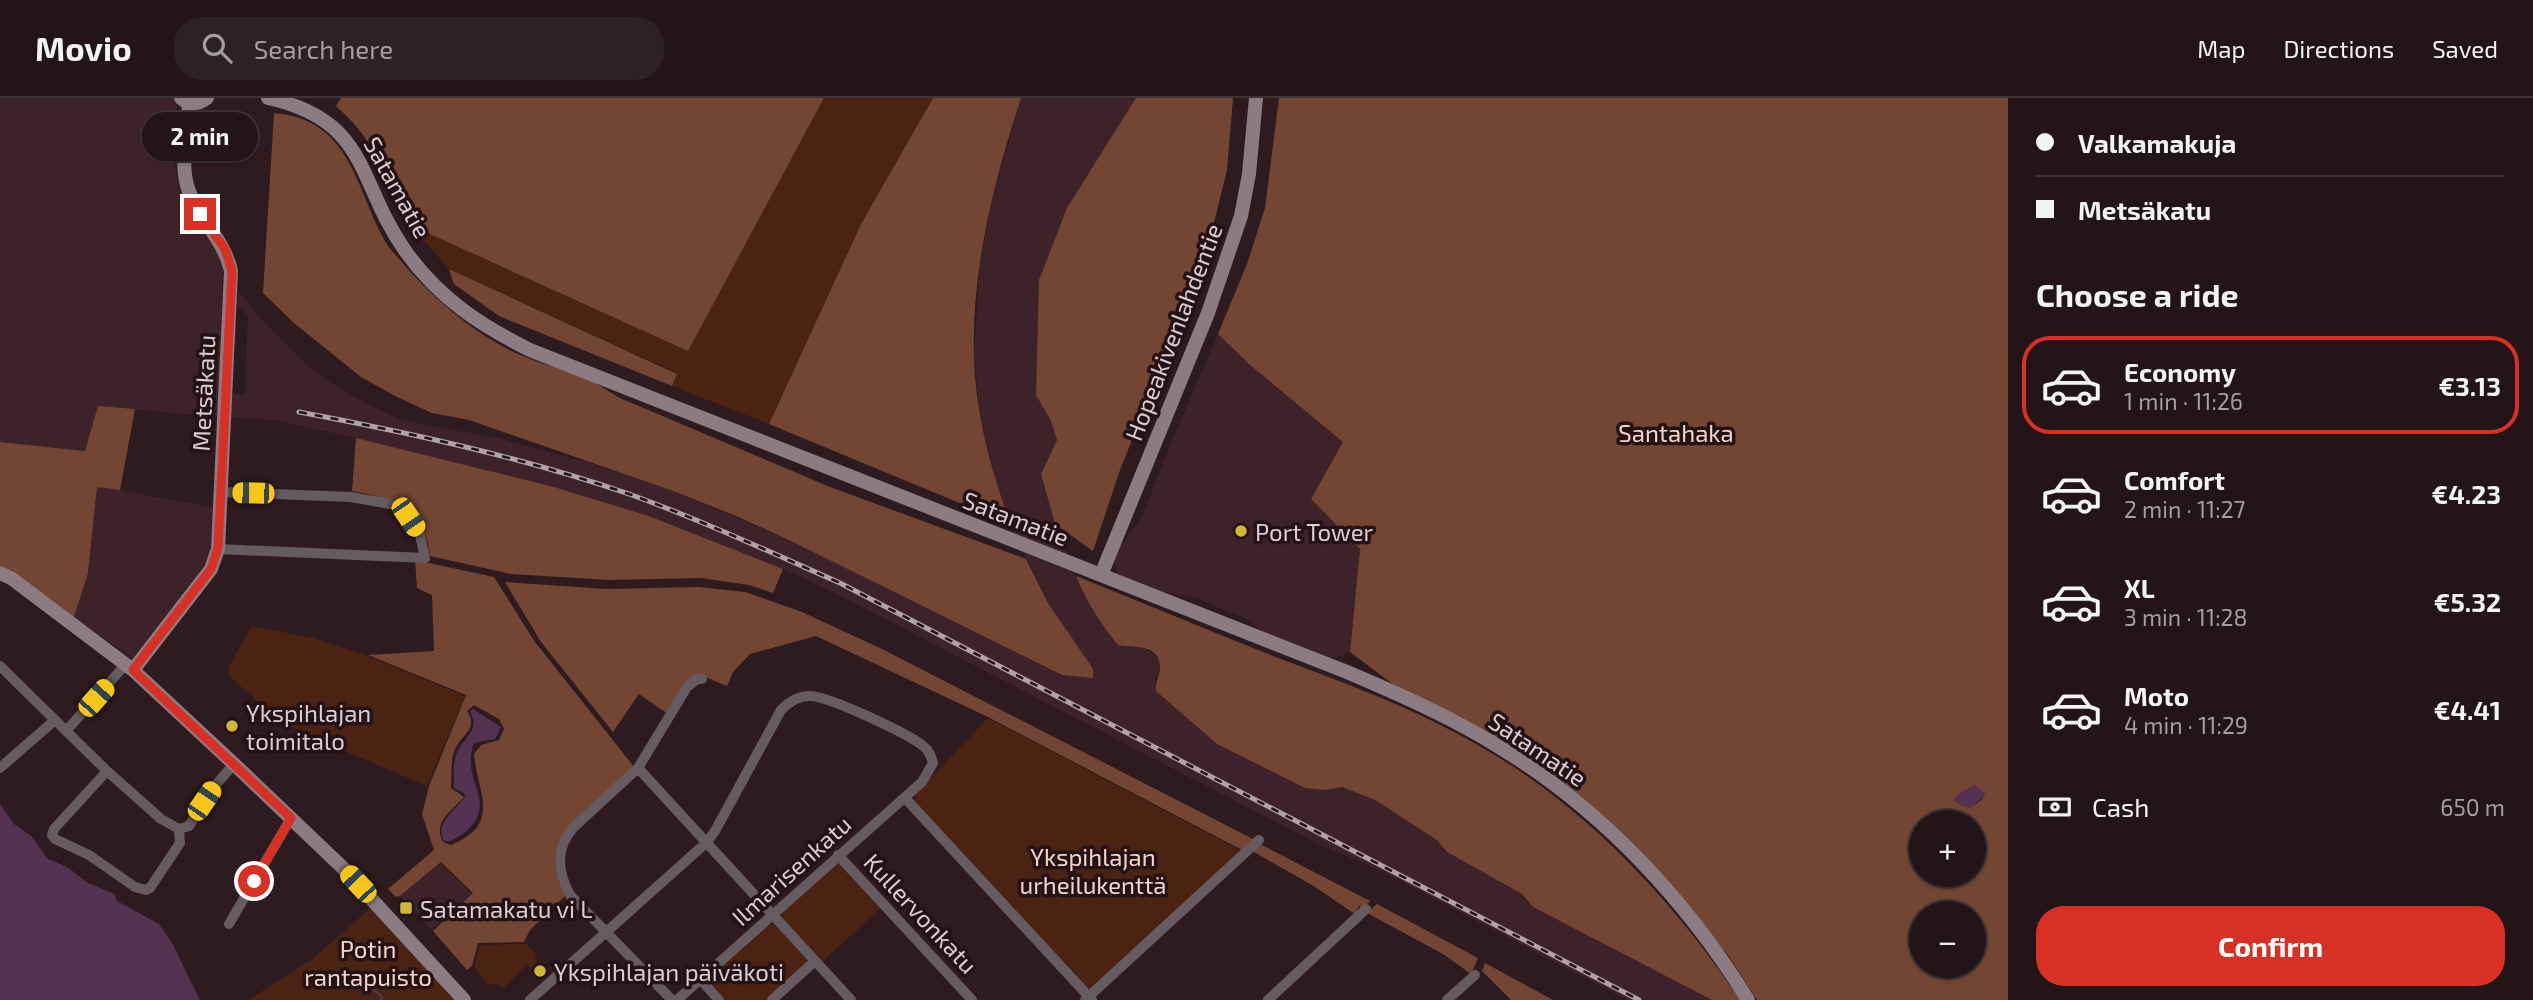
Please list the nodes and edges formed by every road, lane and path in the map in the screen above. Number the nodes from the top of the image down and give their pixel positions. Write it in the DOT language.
graph roads {
  1 [pos="207,98"];
  2 [pos="268,98"];
  3 [pos="1256,98"];
  4 [pos="185,101"];
  5 [pos="220,492"];
  6 [pos="218,548"];
  7 [pos="0,573"];
  8 [pos="1101,575"];
  9 [pos="0,666"];
  10 [pos="129,667"];
  11 [pos="702,679"];
  12 [pos="55,720"];
  13 [pos="65,731"];
  14 [pos="234,764"];
  15 [pos="0,768"];
  16 [pos="638,768"];
  17 [pos="107,771"];
  18 [pos="905,798"];
  19 [pos="291,818"];
  20 [pos="179,829"];
  21 [pos="1259,840"];
  22 [pos="706,843"];
  23 [pos="838,855"];
  24 [pos="1366,909"];
  25 [pos="773,915"];
  26 [pos="229,923"];
  27 [pos="605,932"];
  28 [pos="815,961"];
  29 [pos="1475,975"];
  30 [pos="700,979"];
  31 [pos="1089,999"];
  32 [pos="464,1000"];
  33 [pos="530,1000"];
  34 [pos="675,1000"];
  35 [pos="719,1000"];
  36 [pos="772,1000"];
  37 [pos="851,1000"];
  38 [pos="972,1000"];
  39 [pos="1268,1000"];
  40 [pos="1447,1000"];
  41 [pos="1748,1000"];
  1 -- 4 [label="main road"];
  2 -- 8 [label="main road, Satamatie"];
  3 -- 8 [label="main road, Hopeakivenlahdentie"];
  4 -- 5 [label="main road, Metsäkatu"];
  5 -- 6 [label="main road, Metsäkatu"];
  5 -- 6 [label="street"];
  6 -- 10 [label="main road, Metsäkatu"];
  7 -- 10 [label="main road"];
  8 -- 41 [label="main road, Satamatie"];
  9 -- 12 [label="street"];
  10 -- 13 [label="street, Metsäkatu"];
  10 -- 14 [label="main road"];
  11 -- 16 [label="street"];
  12 -- 13 [label="street"];
  12 -- 15 [label="street"];
  13 -- 17 [label="street"];
  14 -- 19 [label="main road"];
  14 -- 20 [label="street"];
  16 -- 22 [label="street"];
  16 -- 27 [label="street"];
  17 -- 20 [label="street"];
  17 -- 20 [label="street"];
  18 -- 22 [label="street, Ilmarisenkatu"];
  18 -- 23 [label="street, Ilmarisenkatu"];
  18 -- 31 [label="street"];
  19 -- 26 [label="street"];
  19 -- 32 [label="main road"];
  21 -- 31 [label="street"];
  22 -- 25 [label="street"];
  22 -- 27 [label="street"];
  23 -- 25 [label="street, Ilmarisenkatu"];
  23 -- 38 [label="street, Kullervonkatu"];
  24 -- 39 [label="street"];
  25 -- 28 [label="street"];
  25 -- 30 [label="street, Ilmarisenkatu"];
  27 -- 33 [label="street"];
  27 -- 34 [label="street"];
  28 -- 36 [label="street"];
  28 -- 37 [label="street"];
  29 -- 40 [label="street"];
  30 -- 34 [label="street, Ilmarisenkatu"];
  30 -- 35 [label="street"];
}
